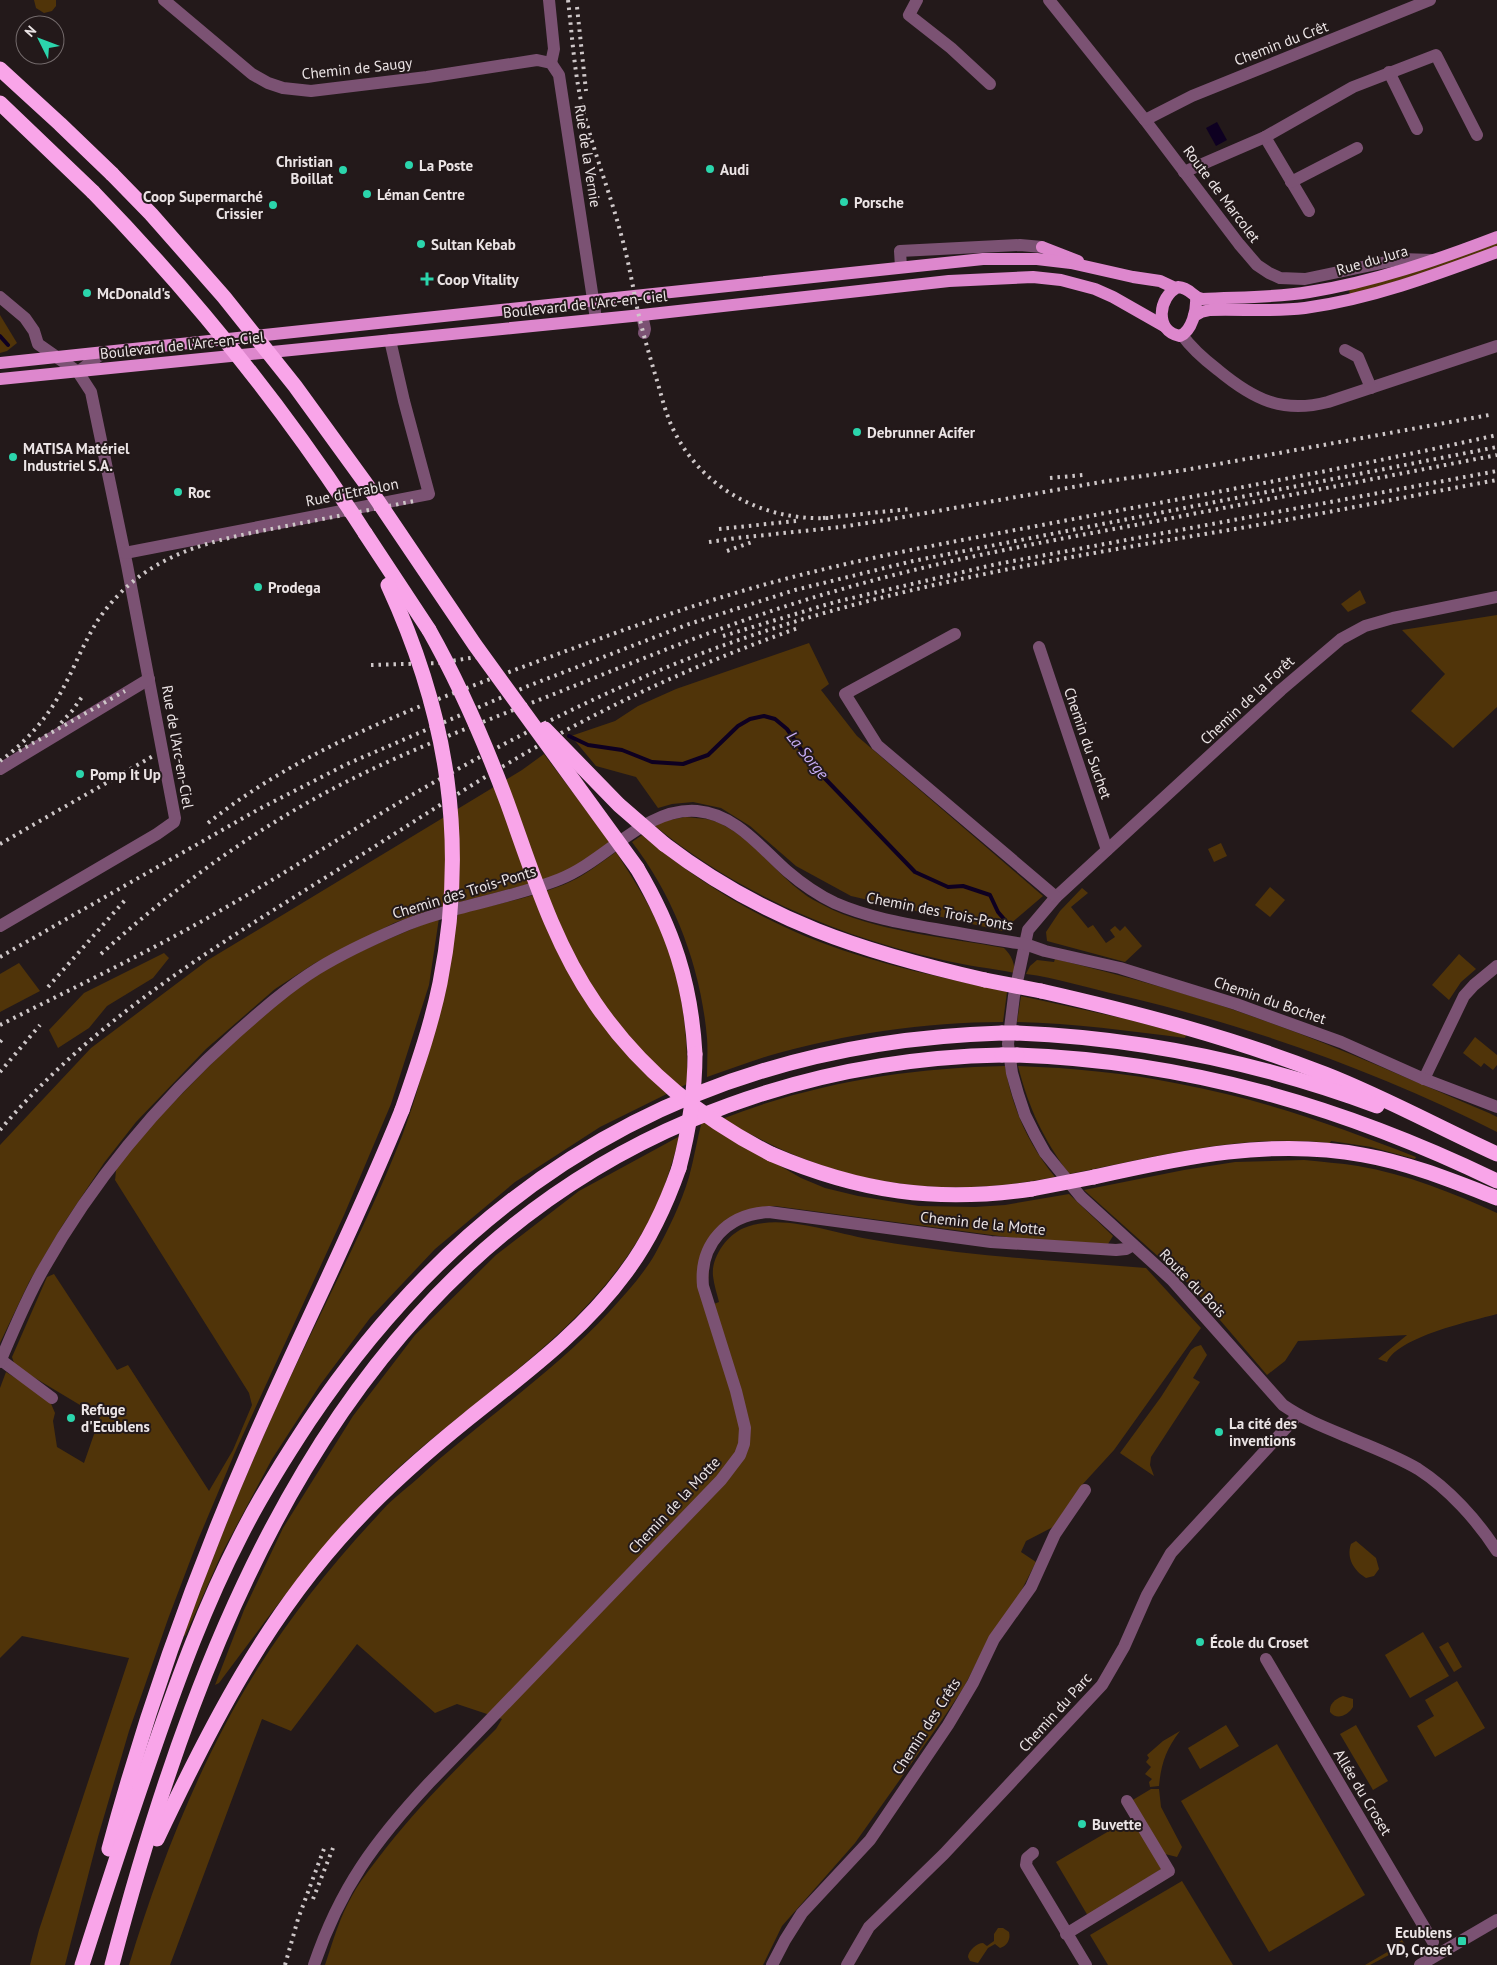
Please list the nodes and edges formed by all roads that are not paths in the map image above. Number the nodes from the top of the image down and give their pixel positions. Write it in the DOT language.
graph roads {
  1 [pos="164,0"];
  2 [pos="549,0"];
  3 [pos="917,0"];
  4 [pos="1049,0"];
  5 [pos="1430,0"];
  6 [pos="552,63"];
  7 [pos="0,69"];
  8 [pos="1389,72"];
  9 [pos="990,84"];
  10 [pos="0,103"];
  11 [pos="1145,120"];
  12 [pos="1417,129"];
  13 [pos="1477,135"];
  14 [pos="1265,137"];
  15 [pos="1357,148"];
  16 [pos="1184,172"];
  17 [pos="1291,182"];
  18 [pos="1309,211"];
  19 [pos="1497,237"];
  20 [pos="1042,247"];
  21 [pos="1497,252"];
  22 [pos="1432,260"];
  23 [pos="901,267"];
  24 [pos="1102,269"];
  25 [pos="1175,288"];
  26 [pos="0,297"];
  27 [pos="1196,297"];
  28 [pos="593,301"];
  29 [pos="642,315"];
  30 [pos="1194,316"];
  31 [pos="596,319"];
  32 [pos="1164,326"];
  33 [pos="644,333"];
  34 [pos="1182,336"];
  35 [pos="390,340"];
  36 [pos="38,344"];
  37 [pos="1497,346"];
  38 [pos="1345,350"];
  39 [pos="104,352"];
  40 [pos="60,358"];
  41 [pos="37,359"];
  42 [pos="0,363"];
  43 [pos="78,372"];
  44 [pos="17,377"];
  45 [pos="0,379"];
  46 [pos="1371,388"];
  47 [pos="365,533"];
  48 [pos="125,553"];
  49 [pos="1497,597"];
  50 [pos="954,634"];
  51 [pos="1039,647"];
  52 [pos="149,679"];
  53 [pos="506,688"];
  54 [pos="0,769"];
  55 [pos="1107,850"];
  56 [pos="1056,897"];
  57 [pos="0,926"];
  58 [pos="1025,944"];
  59 [pos="1497,966"];
  60 [pos="1424,1079"];
  61 [pos="1497,1107"];
  62 [pos="1453,1134"];
  63 [pos="1497,1154"];
  64 [pos="1497,1181"];
  65 [pos="1497,1198"];
  66 [pos="1133,1245"];
  67 [pos="0,1361"];
  68 [pos="52,1398"];
  69 [pos="1298,1415"];
  70 [pos="1085,1490"];
  71 [pos="1497,1551"];
  72 [pos="1266,1659"];
  73 [pos="1127,1801"];
  74 [pos="1033,1853"];
  75 [pos="133,1893"];
  76 [pos="1497,1920"];
  77 [pos="1066,1934"];
  78 [pos="1433,1942"];
  79 [pos="81,1965"];
  80 [pos="112,1965"];
  81 [pos="314,1965"];
  82 [pos="772,1965"];
  83 [pos="847,1965"];
  84 [pos="1086,1965"];
  85 [pos="1420,1965"];
  1 -- 6 [label="street, Chemin de Saugy"];
  2 -- 6 [label="street, Rue de la Vernie"];
  3 -- 9 [label="street"];
  4 -- 11 [label="street, Route de Marcolet"];
  5 -- 11 [label="street, Chemin du Crêt"];
  6 -- 28 [label="street, Rue de la Vernie"];
  7 -- 53 [label="highway, bridge"];
  8 -- 12 [label="street"];
  8 -- 13 [label="street"];
  8 -- 14 [label="street"];
  10 -- 47 [label="highway, bridge"];
  11 -- 16 [label="street, Route de Marcolet"];
  14 -- 16 [label="street"];
  14 -- 17 [label="street"];
  15 -- 17 [label="street"];
  16 -- 22 [label="street, Route de Marcolet"];
  17 -- 18 [label="street"];
  19 -- 22 [label="main road, Rue du Jura"];
  20 -- 23 [label="street"];
  20 -- 24 [label="main road"];
  21 -- 30 [label="main road"];
  22 -- 27 [label="main road, Rue du Jura"];
  23 -- 24 [label="main road, Boulevard de l'Arc-en-Ciel"];
  23 -- 28 [label="main road, Boulevard de l'Arc-en-Ciel"];
  24 -- 25 [label="main road, Boulevard de l'Arc-en-Ciel"];
  25 -- 27 [label="main road"];
  25 -- 32 [label="main road"];
  26 -- 36 [label="street"];
  27 -- 30 [label="main road"];
  28 -- 31 [label="street, Rue de la Vernie"];
  28 -- 39 [label="main road, Boulevard de l'Arc-en-Ciel"];
  29 -- 31 [label="main road, Boulevard de l'Arc-en-Ciel"];
  29 -- 32 [label="main road, Boulevard de l'Arc-en-Ciel"];
  29 -- 33 [label="street"];
  30 -- 34 [label="main road"];
  31 -- 35 [label="main road, Boulevard de l'Arc-en-Ciel"];
  32 -- 34 [label="main road"];
  34 -- 46 [label="street"];
  35 -- 43 [label="main road, Boulevard de l'Arc-en-Ciel"];
  35 -- 48 [label="street, Rue d'Etrablon"];
  36 -- 40 [label="street"];
  36 -- 41 [label="street"];
  37 -- 46 [label="street"];
  38 -- 46 [label="street"];
  39 -- 40 [label="main road, Boulevard de l'Arc-en-Ciel"];
  39 -- 43 [label="street"];
  40 -- 41 [label="main road, Boulevard de l'Arc-en-Ciel"];
  40 -- 43 [label="street"];
  41 -- 42 [label="main road, Boulevard de l'Arc-en-Ciel"];
  41 -- 44 [label="street"];
  43 -- 44 [label="main road, Boulevard de l'Arc-en-Ciel"];
  43 -- 48 [label="street"];
  44 -- 45 [label="main road, Boulevard de l'Arc-en-Ciel"];
  47 -- 65 [label="highway, bridge"];
  47 -- 79 [label="highway, bridge"];
  48 -- 52 [label="street"];
  49 -- 55 [label="street, Chemin de la Forêt"];
  50 -- 56 [label="street"];
  51 -- 55 [label="street, Chemin du Suchet"];
  52 -- 54 [label="street, Rue de l'Arc-en-Ciel"];
  52 -- 57 [label="street, Rue de l'Arc-en-Ciel"];
  53 -- 62 [label="highway, bridge"];
  53 -- 75 [label="highway, bridge"];
  55 -- 56 [label="street, Chemin de la Forêt"];
  56 -- 58 [label="street, Chemin de la Forêt"];
  58 -- 60 [label="street, Chemin du Bochet"];
  58 -- 66 [label="street, Route du Bois"];
  58 -- 67 [label="street, Chemin des Trois-Ponts"];
  59 -- 60 [label="street"];
  60 -- 61 [label="street, Chemin du Bochet"];
  62 -- 63 [label="highway"];
  62 -- 79 [label="highway, bridge"];
  64 -- 75 [label="highway"];
  66 -- 69 [label="street, Route du Bois"];
  66 -- 81 [label="street, Chemin de la Motte"];
  67 -- 68 [label="street, Chemin des Trois-Ponts"];
  69 -- 71 [label="street, Route du Bois"];
  69 -- 83 [label="street, Chemin du Parc"];
  70 -- 82 [label="street, Chemin des Crêts"];
  72 -- 78 [label="street, Allée du Croset"];
  73 -- 77 [label="street"];
  74 -- 77 [label="street"];
  75 -- 80 [label="highway"];
  76 -- 85 [label="street"];
  77 -- 84 [label="street"];
}
